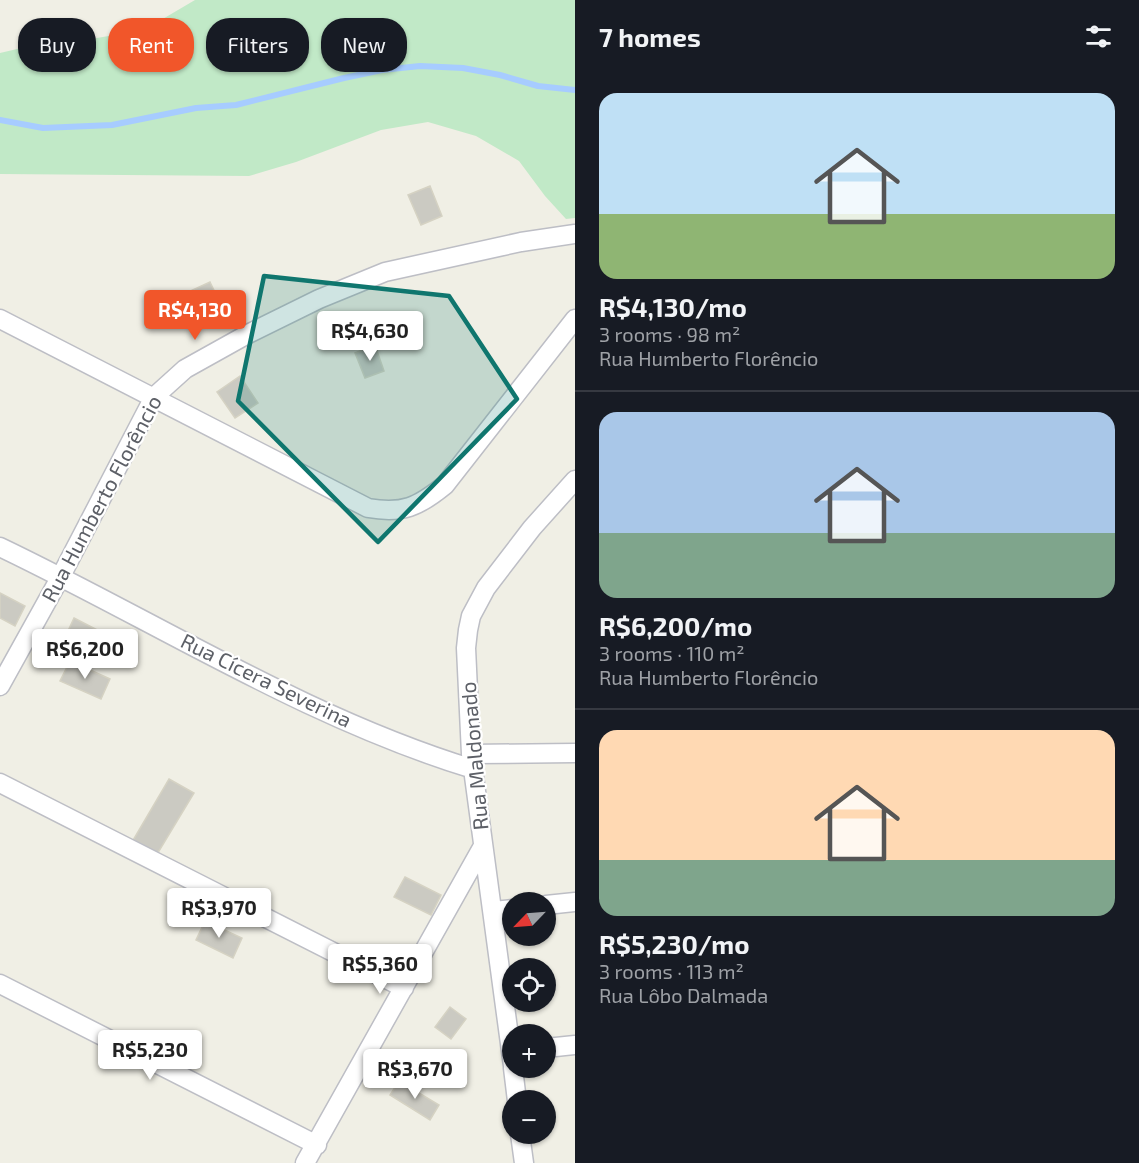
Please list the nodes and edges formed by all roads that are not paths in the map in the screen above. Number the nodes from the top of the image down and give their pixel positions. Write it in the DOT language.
graph roads {
  1 [pos="575,234"];
  2 [pos="0,319"];
  3 [pos="575,319"];
  4 [pos="154,397"];
  5 [pos="575,480"];
  6 [pos="0,546"];
  7 [pos="61,576"];
  8 [pos="0,686"];
  9 [pos="575,753"];
  10 [pos="472,762"];
  11 [pos="0,783"];
  12 [pos="483,846"];
  13 [pos="575,902"];
  14 [pos="556,904"];
  15 [pos="502,910"];
  16 [pos="494,911"];
  17 [pos="0,984"];
  18 [pos="404,988"];
  19 [pos="509,1024"];
  20 [pos="575,1046"];
  21 [pos="556,1047"];
  22 [pos="521,1144"];
  23 [pos="317,1145"];
  24 [pos="305,1163"];
  25 [pos="524,1163"];
  1 -- 4 [label="street, Rua Humberto Florêncio"];
  2 -- 4 [label="street"];
  3 -- 4 [label="street"];
  4 -- 7 [label="street, Rua Humberto Florêncio"];
  5 -- 10 [label="street, Rua Maldonado"];
  6 -- 7 [label="street, Rua Cícera Severina"];
  7 -- 8 [label="street, Rua Humberto Florêncio"];
  7 -- 10 [label="street, Rua Cícera Severina"];
  9 -- 10 [label="street, Rua Cícera Severina"];
  10 -- 12 [label="street, Rua Maldonado"];
  11 -- 18 [label="street"];
  12 -- 16 [label="street, Rua Maldonado"];
  12 -- 18 [label="street"];
  13 -- 14 [label="street"];
  15 -- 16 [label="street"];
  16 -- 19 [label="street, Rua Maldonado"];
  17 -- 23 [label="street"];
  18 -- 23 [label="street"];
  20 -- 21 [label="street"];
  22 -- 25 [label="street"];
  23 -- 24 [label="street"];
}
